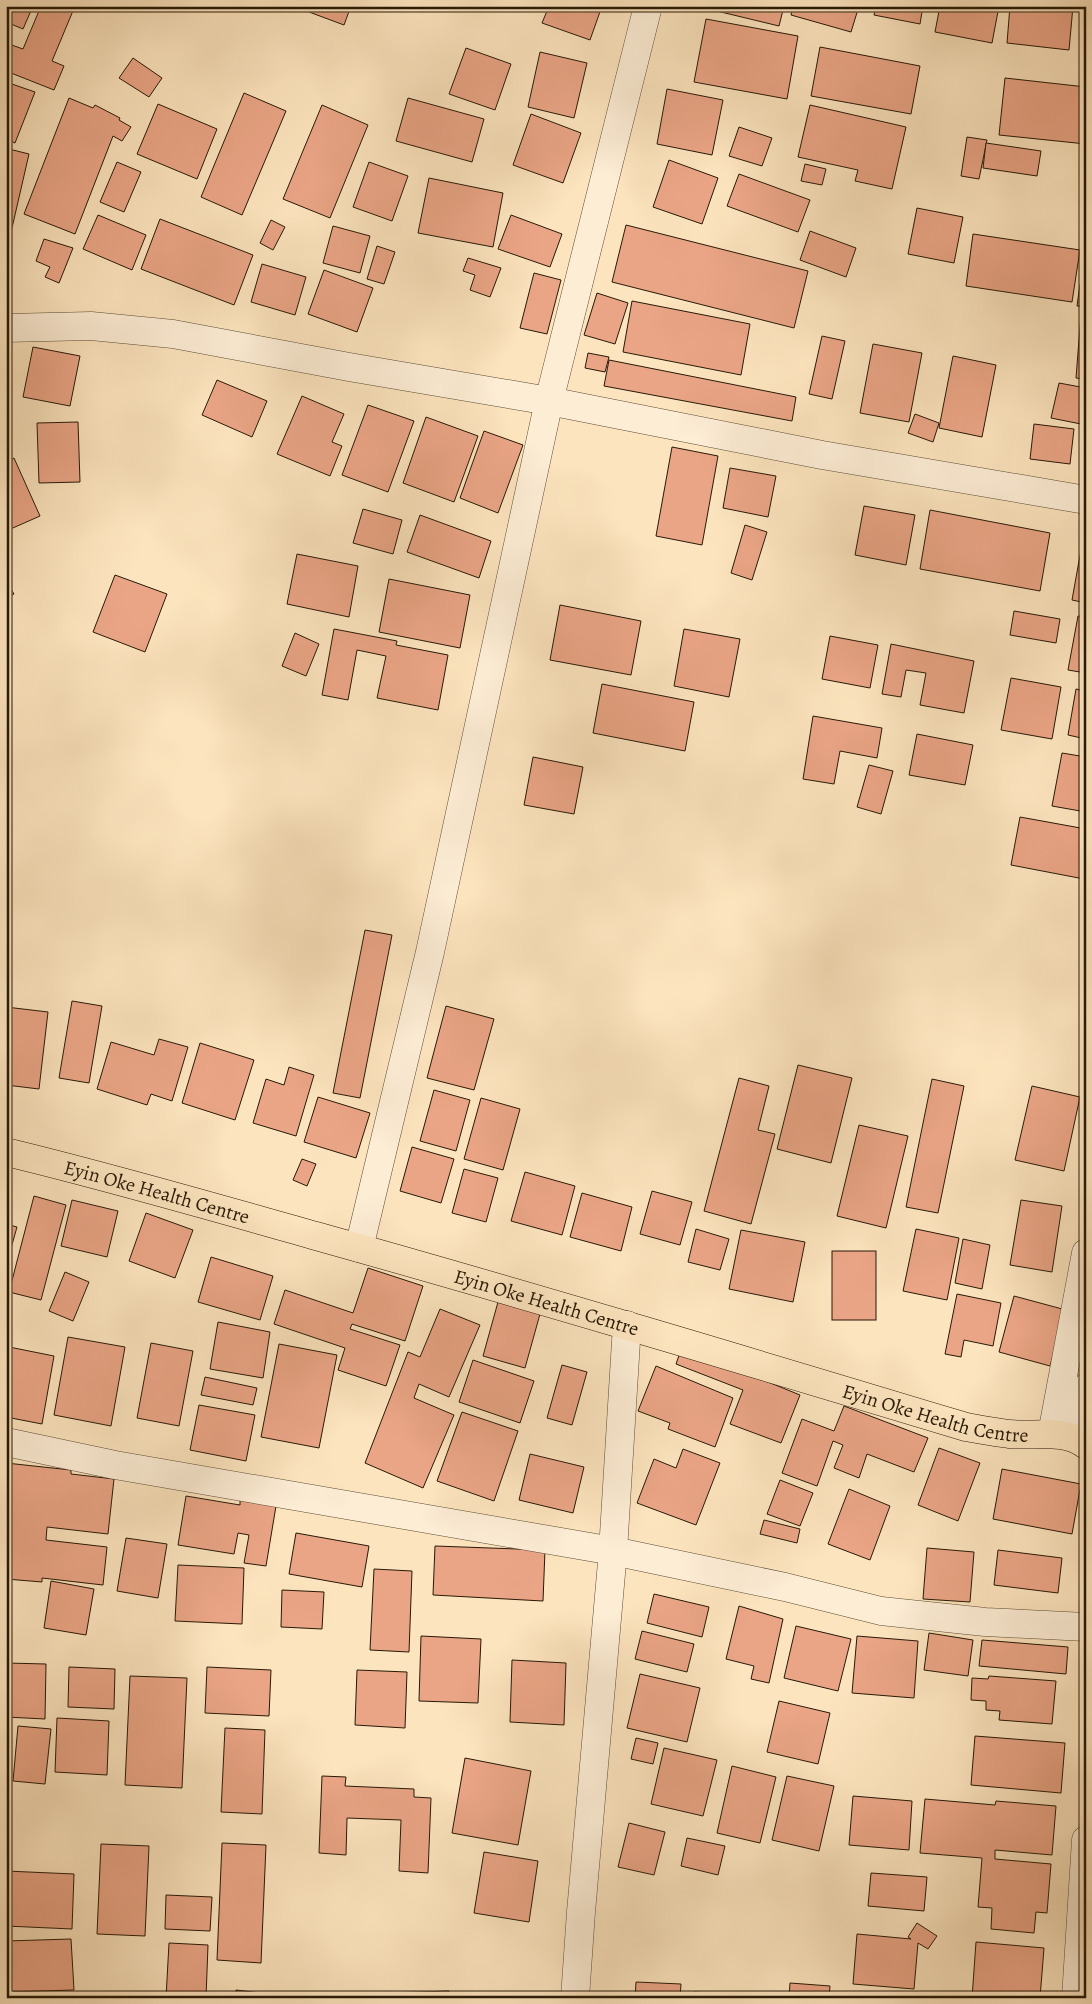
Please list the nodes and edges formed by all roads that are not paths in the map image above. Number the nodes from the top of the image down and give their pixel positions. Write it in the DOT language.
graph roads {
  1 [pos="648,6"];
  2 [pos="6,328"];
  3 [pos="548,401"];
  4 [pos="1086,500"];
  5 [pos="6,1152"];
  6 [pos="359,1248"];
  7 [pos="1086,1253"];
  8 [pos="627,1325"];
  9 [pos="1086,1388"];
  10 [pos="1071,1439"];
  11 [pos="6,1442"];
  12 [pos="613,1551"];
  13 [pos="1086,1627"];
  14 [pos="1086,1840"];
  15 [pos="575,1998"];
  16 [pos="1076,1998"];
  1 -- 3 [label="street"];
  2 -- 3 [label="street"];
  3 -- 4 [label="street"];
  3 -- 6 [label="street"];
  5 -- 6 [label="main road, Eyin Oke Health Centre"];
  6 -- 8 [label="main road, Eyin Oke Health Centre"];
  7 -- 10 [label="street"];
  8 -- 10 [label="main road, Eyin Oke Health Centre"];
  8 -- 12 [label="street"];
  9 -- 10 [label="street"];
  11 -- 12 [label="street"];
  12 -- 13 [label="street"];
  12 -- 15 [label="street"];
  14 -- 16 [label="street"];
}
